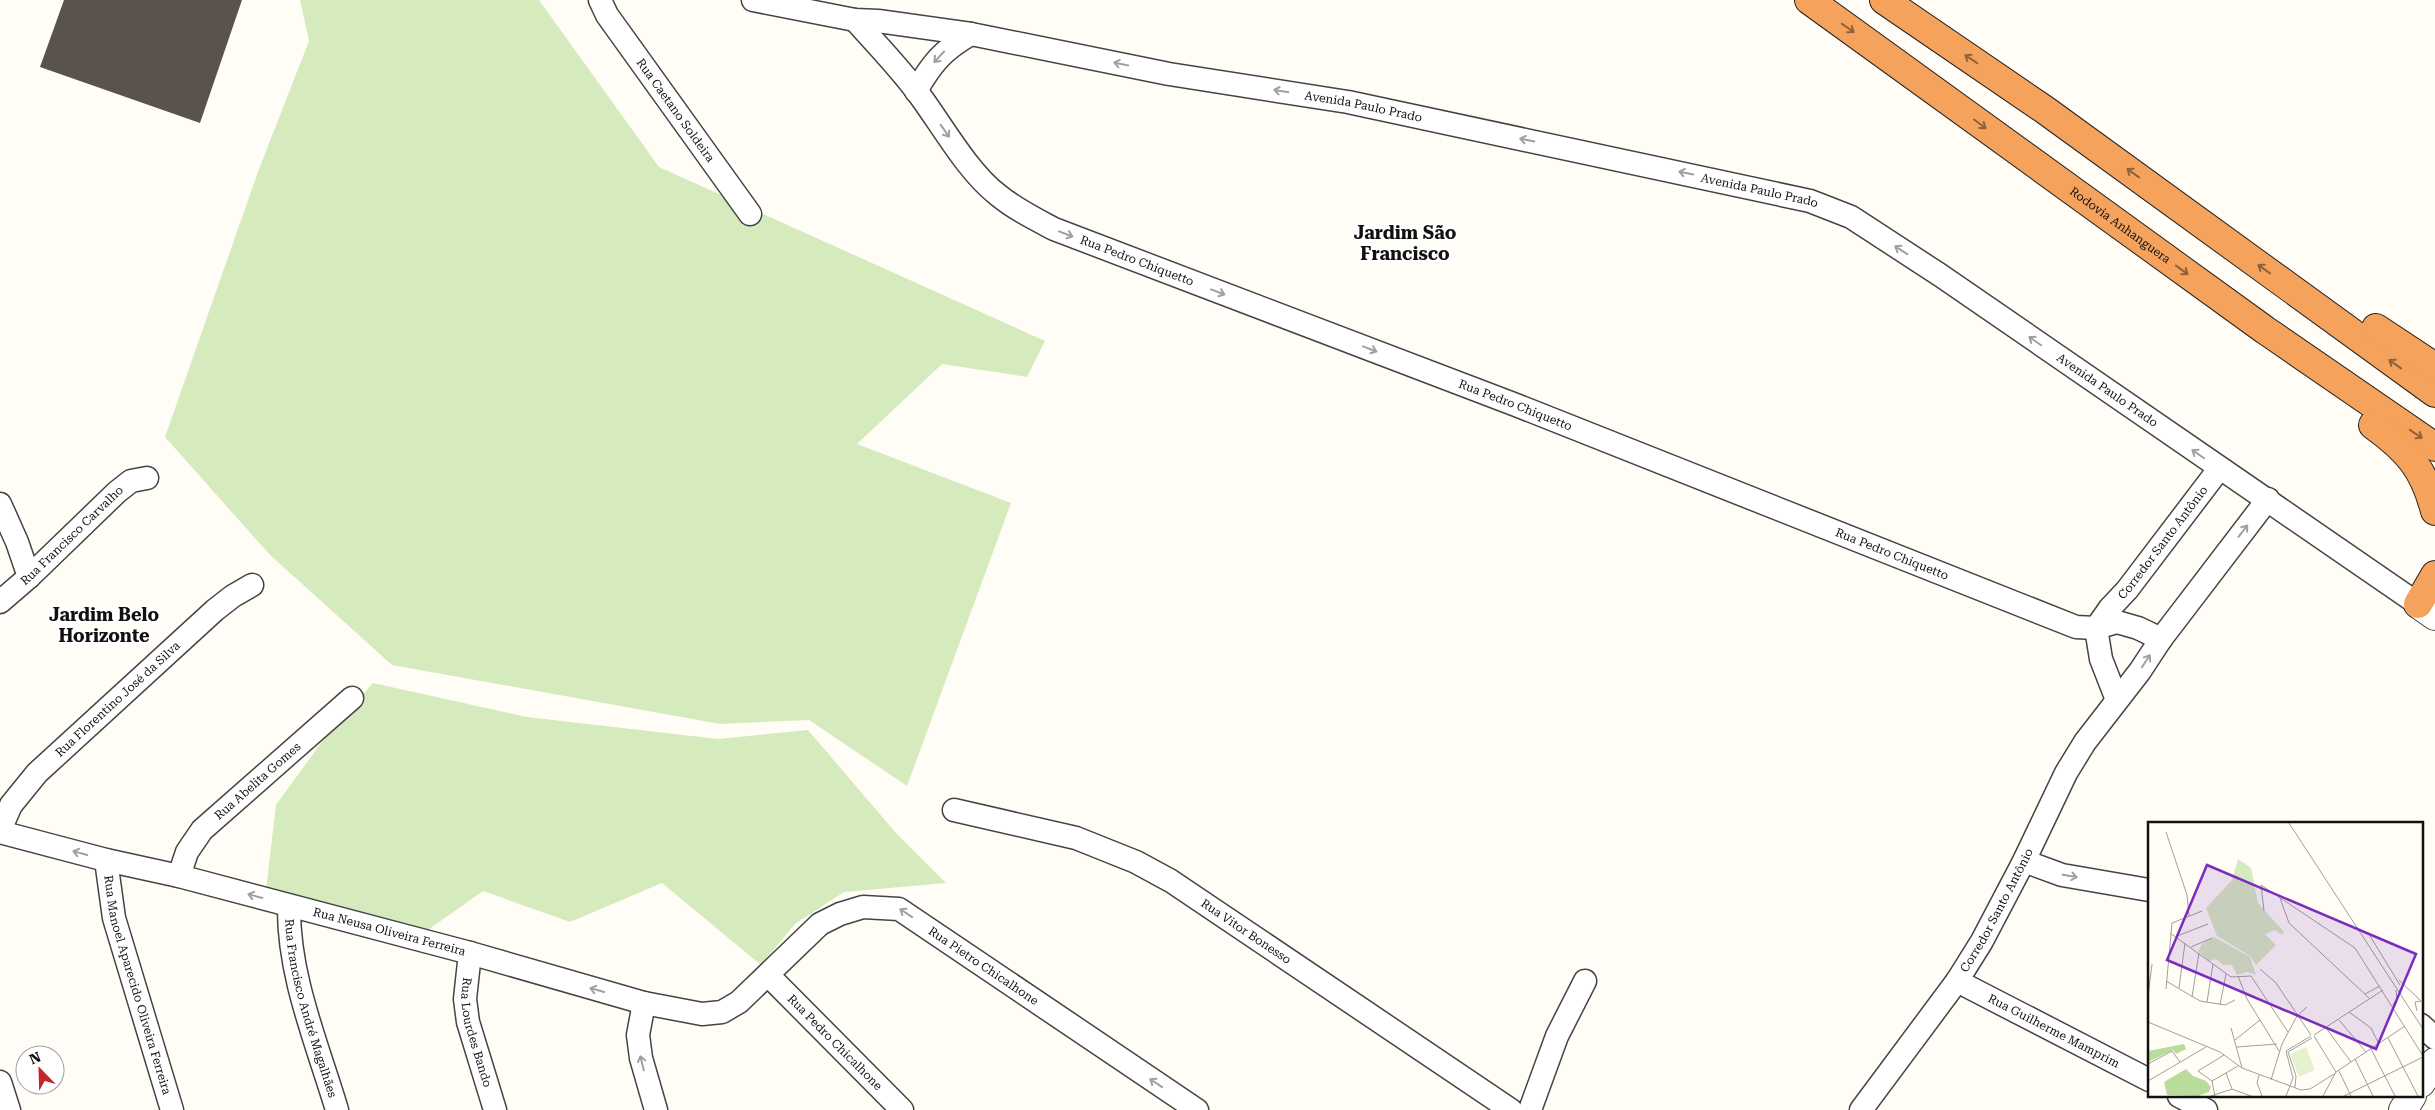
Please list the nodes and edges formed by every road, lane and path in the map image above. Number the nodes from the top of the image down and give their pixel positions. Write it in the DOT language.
graph roads {
  1 [pos="753,0"];
  2 [pos="1808,0"];
  3 [pos="1884,0"];
  4 [pos="600,2"];
  5 [pos="855,20"];
  6 [pos="911,25"];
  7 [pos="972,34"];
  8 [pos="884,53"];
  9 [pos="916,91"];
  10 [pos="750,214"];
  11 [pos="2316,307"];
  12 [pos="2265,330"];
  13 [pos="2435,367"];
  14 [pos="2435,393"];
  15 [pos="2435,447"];
  16 [pos="2219,468"];
  17 [pos="147,478"];
  18 [pos="2268,499"];
  19 [pos="0,504"];
  20 [pos="2435,511"];
  21 [pos="2435,575"];
  22 [pos="29,577"];
  23 [pos="252,585"];
  24 [pos="0,602"];
  25 [pos="2431,613"];
  26 [pos="2096,628"];
  27 [pos="2161,639"];
  28 [pos="352,698"];
  29 [pos="2117,700"];
  30 [pos="954,810"];
  31 [pos="0,831"];
  32 [pos="106,860"];
  33 [pos="2024,861"];
  34 [pos="179,876"];
  35 [pos="2148,890"];
  36 [pos="289,906"];
  37 [pos="470,953"];
  38 [pos="768,975"];
  39 [pos="1585,981"];
  40 [pos="1958,981"];
  41 [pos="644,1003"];
  42 [pos="2422,1026"];
  43 [pos="2435,1038"];
  44 [pos="2435,1062"];
  45 [pos="2148,1079"];
  46 [pos="0,1082"];
  47 [pos="2422,1082"];
  48 [pos="2183,1098"];
  49 [pos="2411,1098"];
  50 [pos="9,1110"];
  51 [pos="172,1110"];
  52 [pos="337,1110"];
  53 [pos="496,1110"];
  54 [pos="656,1110"];
  55 [pos="902,1110"];
  56 [pos="1197,1110"];
  57 [pos="1511,1110"];
  58 [pos="1530,1110"];
  59 [pos="1861,1110"];
  60 [pos="2206,1110"];
  61 [pos="2403,1110"];
  1 -- 5 [label="street, Avenida Paulo Prado"];
  2 -- 12 [label="highway, Rodovia Anhanguera, one-way"];
  11 -- 3 [label="highway, one-way"];
  4 -- 10 [label="street, Rua Caetano Soldeira"];
  5 -- 6 [label="street, Avenida Paulo Prado"];
  5 -- 8 [label="street, Rua Pedro Chiquetto"];
  6 -- 7 [label="street, Avenida Paulo Prado"];
  6 -- 8 [label="street"];
  7 -- 9 [label="street, one-way"];
  16 -- 7 [label="street, Avenida Paulo Prado, one-way"];
  8 -- 9 [label="street, Rua Pedro Chiquetto"];
  9 -- 26 [label="street, Rua Pedro Chiquetto, one-way"];
  11 -- 13 [label="highway"];
  14 -- 11 [label="highway, one-way"];
  12 -- 15 [label="highway, Rodovia Anhanguera, one-way"];
  12 -- 20 [label="highway"];
  16 -- 18 [label="street, Avenida Paulo Prado"];
  16 -- 26 [label="street, Corredor Santo Antônio"];
  17 -- 22 [label="street, Rua Francisco Carvalho"];
  18 -- 25 [label="street, Avenida Paulo Prado"];
  27 -- 18 [label="street, Corredor Santo Antônio, one-way"];
  19 -- 22 [label="street"];
  21 -- 25 [label="highway"];
  22 -- 24 [label="street, Rua Francisco Carvalho"];
  23 -- 31 [label="street, Rua Florentino José da Silva"];
  26 -- 27 [label="street, Rua Pedro Chiquetto"];
  26 -- 29 [label="street"];
  29 -- 27 [label="street, Corredor Santo Antônio, one-way"];
  28 -- 34 [label="street, Rua Abelita Gomes"];
  29 -- 33 [label="street, Corredor Santo Antônio"];
  30 -- 57 [label="street, Rua Vitor Bonesso"];
  32 -- 31 [label="street, Rua Neusa Oliveira Ferreira, one-way"];
  32 -- 34 [label="street, Rua Neusa Oliveira Ferreira"];
  32 -- 51 [label="street, Rua Manoel Aparecido Oliveira Ferreira"];
  33 -- 35 [label="street, one-way"];
  33 -- 40 [label="street, Corredor Santo Antônio"];
  36 -- 34 [label="street, Rua Neusa Oliveira Ferreira, one-way"];
  36 -- 37 [label="street, Rua Neusa Oliveira Ferreira"];
  36 -- 52 [label="street, Rua Francisco André Magalhães"];
  41 -- 37 [label="street, Rua Neusa Oliveira Ferreira, one-way"];
  37 -- 53 [label="street, Rua Lourdes Bando"];
  38 -- 41 [label="street, Rua Neusa Oliveira Ferreira"];
  38 -- 55 [label="street, Rua Pedro Chicalhone"];
  56 -- 38 [label="street, Rua Pietro Chicalhone, one-way"];
  39 -- 58 [label="street"];
  40 -- 45 [label="street, Rua Guilherme Mamprim"];
  40 -- 59 [label="street, Corredor Santo Antônio"];
  54 -- 41 [label="street, one-way"];
  42 -- 43 [label="street"];
  44 -- 47 [label="street"];
  46 -- 50 [label="street"];
  48 -- 60 [label="street"];
  49 -- 61 [label="street"];
}
